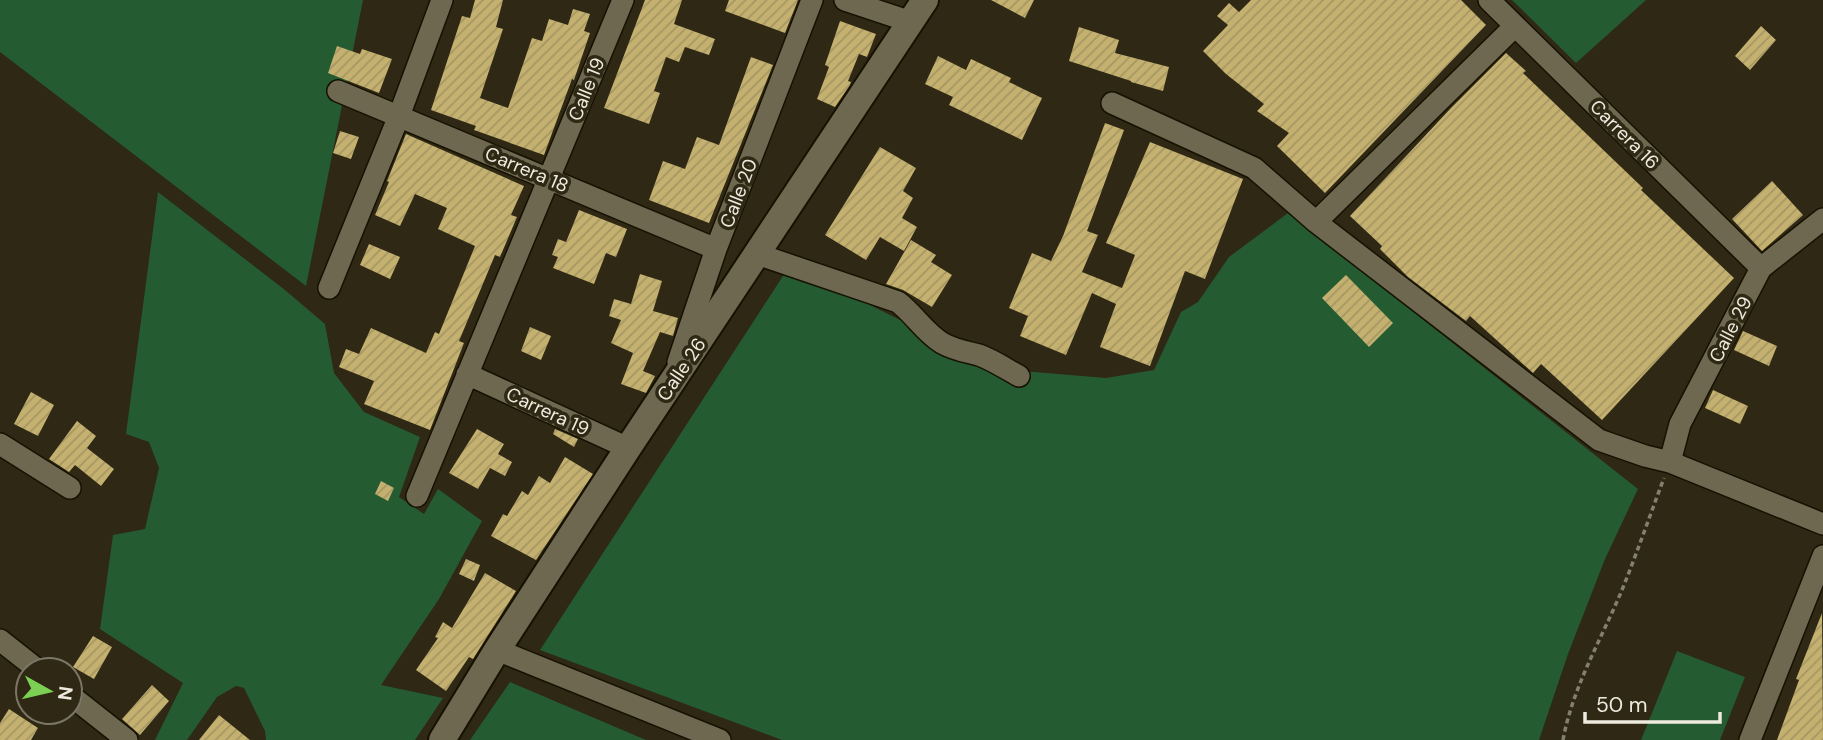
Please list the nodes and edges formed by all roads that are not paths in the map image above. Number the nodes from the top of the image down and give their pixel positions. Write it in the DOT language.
graph roads {
  1 [pos="442,0"];
  2 [pos="623,0"];
  3 [pos="812,0"];
  4 [pos="845,0"];
  5 [pos="925,0"];
  6 [pos="1489,0"];
  7 [pos="911,22"];
  8 [pos="1516,26"];
  9 [pos="338,91"];
  10 [pos="1112,103"];
  11 [pos="398,116"];
  12 [pos="549,178"];
  13 [pos="1823,219"];
  14 [pos="1316,222"];
  15 [pos="716,249"];
  16 [pos="757,254"];
  17 [pos="1761,268"];
  18 [pos="329,288"];
  19 [pos="467,374"];
  20 [pos="1019,376"];
  21 [pos="669,387"];
  22 [pos="0,444"];
  23 [pos="628,448"];
  24 [pos="1670,462"];
  25 [pos="69,488"];
  26 [pos="417,496"];
  27 [pos="1823,524"];
  28 [pos="1823,556"];
  29 [pos="0,640"];
  30 [pos="497,650"];
  31 [pos="20,656"];
  32 [pos="84,706"];
  33 [pos="127,740"];
  34 [pos="442,740"];
  35 [pos="720,740"];
  36 [pos="1750,740"];
  1 -- 11 [label="street"];
  2 -- 12 [label="street, Calle 19"];
  3 -- 15 [label="street, Calle 20"];
  4 -- 7 [label="street"];
  5 -- 7 [label="street, Calle 26"];
  6 -- 8 [label="street, Carrera 16"];
  7 -- 16 [label="street, Calle 26"];
  8 -- 14 [label="street"];
  8 -- 17 [label="street, Carrera 16"];
  9 -- 11 [label="street, Carrera 18"];
  10 -- 14 [label="street"];
  11 -- 12 [label="street, Carrera 18"];
  11 -- 18 [label="street"];
  12 -- 15 [label="street, Carrera 18"];
  12 -- 19 [label="street, Calle 19"];
  13 -- 17 [label="street, Calle 29"];
  14 -- 24 [label="street"];
  15 -- 21 [label="street, Calle 20"];
  16 -- 20 [label="street"];
  16 -- 21 [label="street, Calle 26"];
  17 -- 24 [label="street, Calle 29"];
  19 -- 23 [label="street, Carrera 19"];
  19 -- 26 [label="street, Calle 19"];
  21 -- 23 [label="street, Calle 26"];
  22 -- 25 [label="street"];
  23 -- 30 [label="street, Calle 26"];
  24 -- 27 [label="street"];
  28 -- 36 [label="street"];
  29 -- 31 [label="street"];
  30 -- 34 [label="street, Calle 26"];
  30 -- 35 [label="street"];
  32 -- 33 [label="street"];
}
